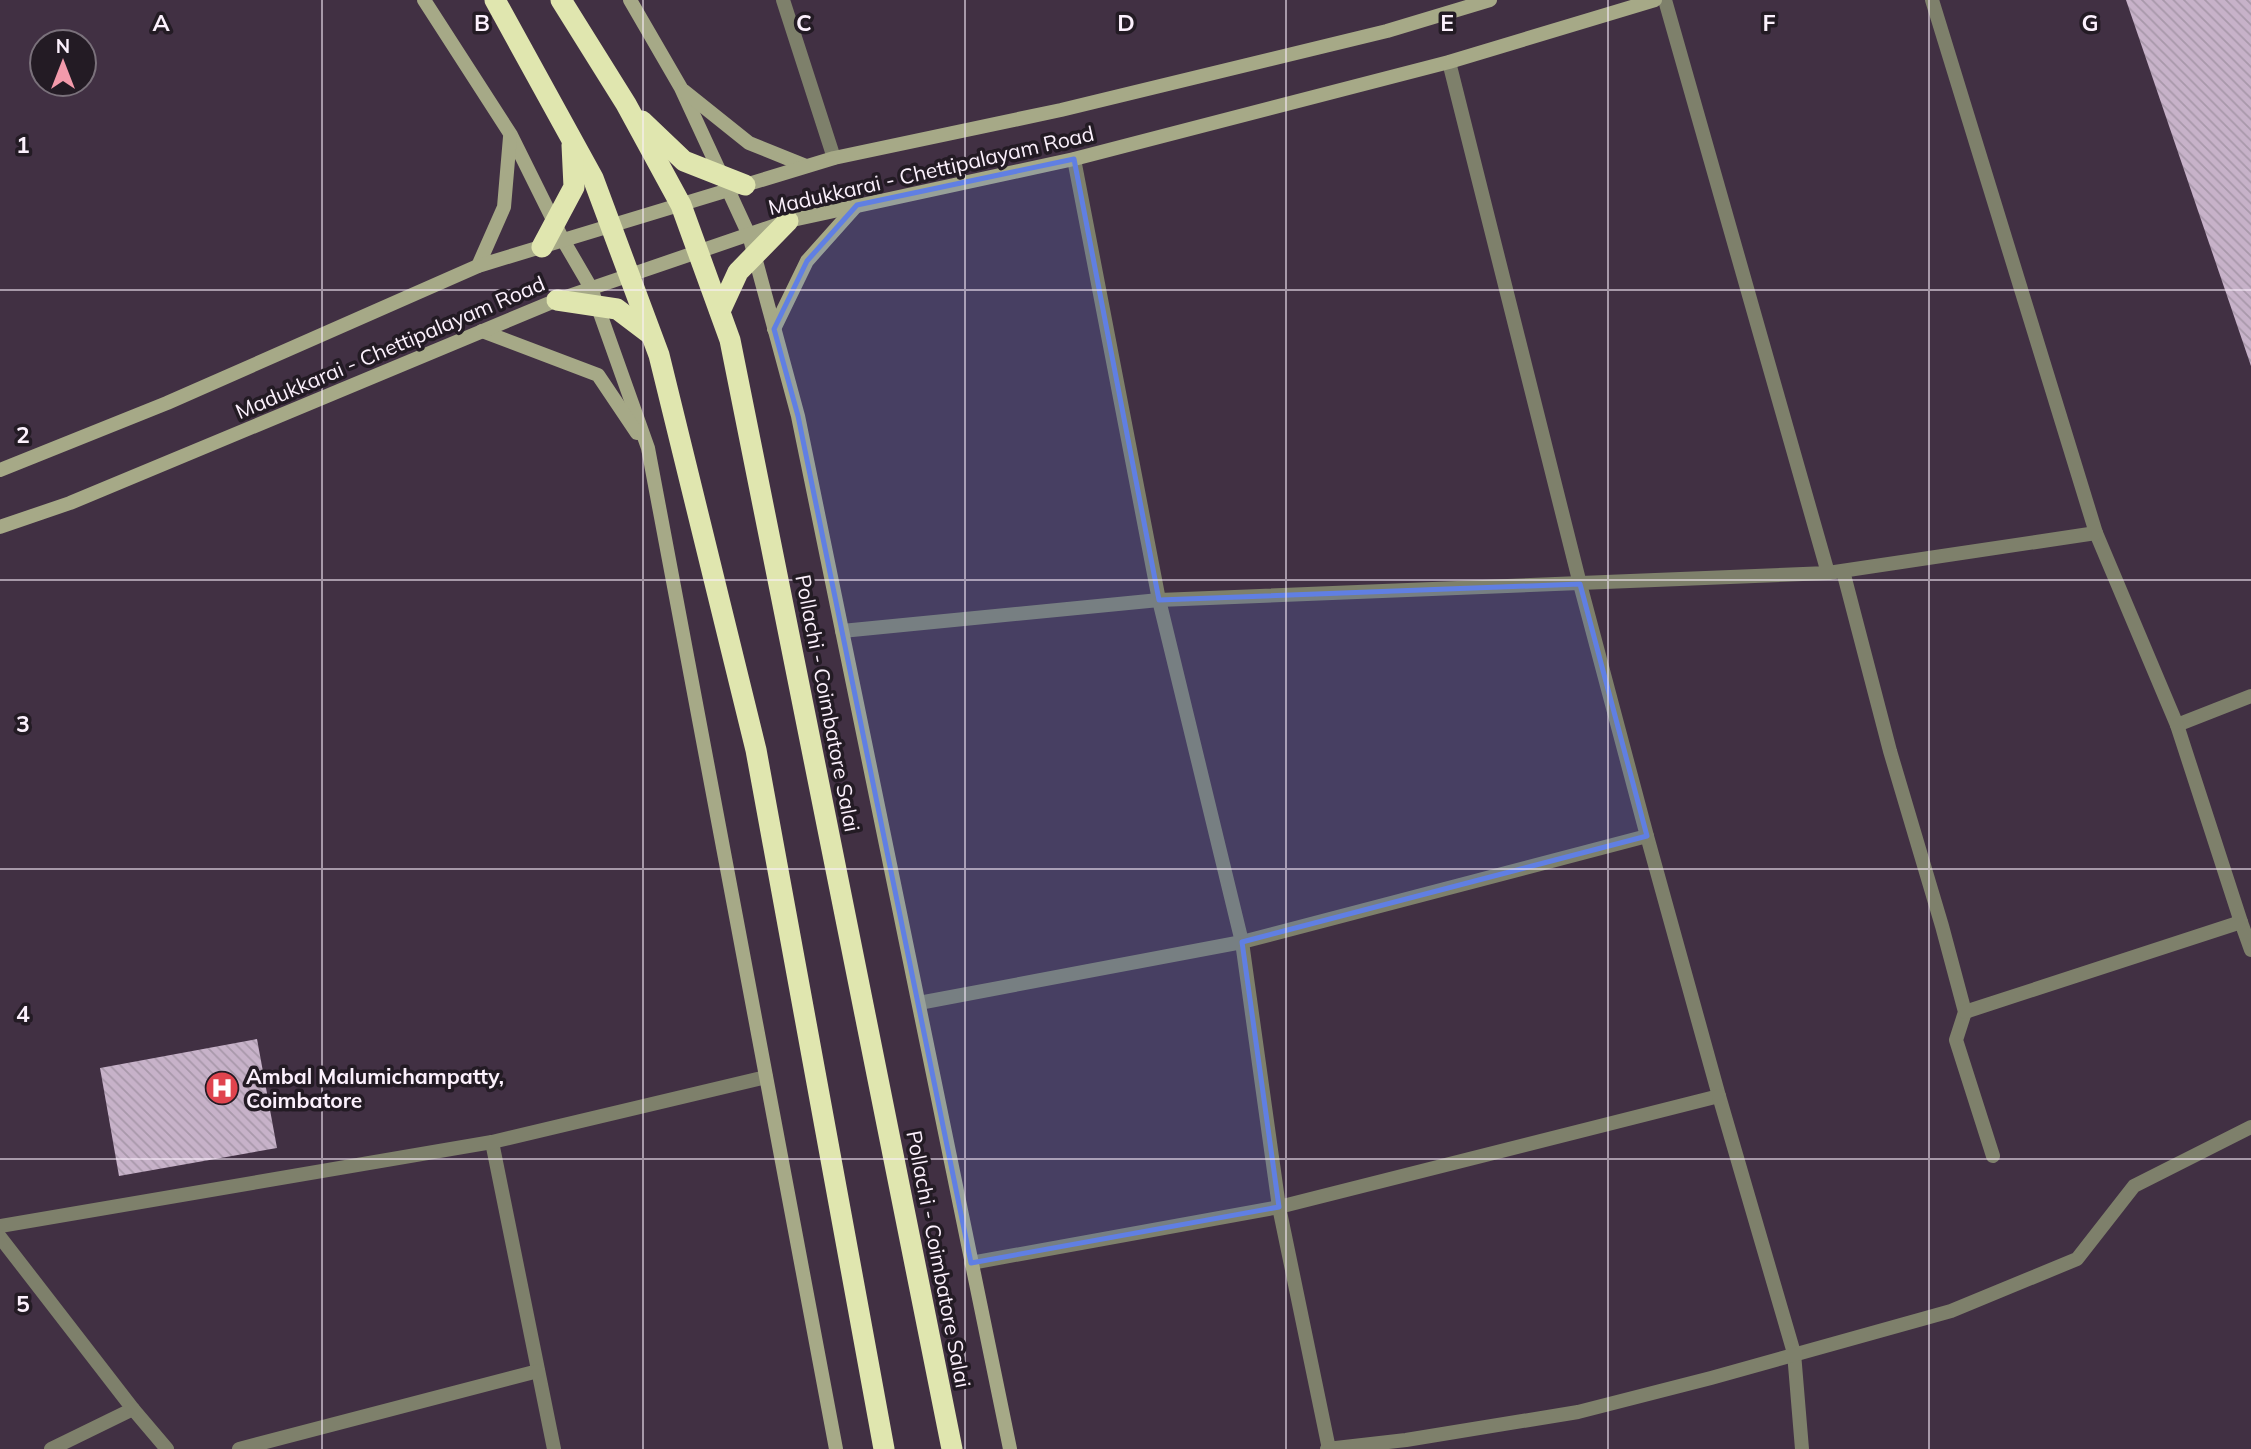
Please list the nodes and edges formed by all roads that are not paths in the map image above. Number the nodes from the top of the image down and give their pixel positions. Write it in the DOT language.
graph roads {
  1 [pos="424,0"];
  2 [pos="495,0"];
  3 [pos="561,0"];
  4 [pos="630,0"];
  5 [pos="783,0"];
  6 [pos="1490,0"];
  7 [pos="1654,0"];
  8 [pos="1665,0"];
  9 [pos="1932,0"];
  10 [pos="1448,62"];
  11 [pos="681,88"];
  12 [pos="626,104"];
  13 [pos="511,135"];
  14 [pos="571,138"];
  15 [pos="834,158"];
  16 [pos="1074,159"];
  17 [pos="806,166"];
  18 [pos="731,184"];
  19 [pos="681,205"];
  20 [pos="857,205"];
  21 [pos="788,221"];
  22 [pos="610,226"];
  23 [pos="559,232"];
  24 [pos="751,245"];
  25 [pos="542,247"];
  26 [pos="698,252"];
  27 [pos="478,266"];
  28 [pos="629,276"];
  29 [pos="594,297"];
  30 [pos="557,300"];
  31 [pos="720,311"];
  32 [pos="774,329"];
  33 [pos="482,331"];
  34 [pos="650,334"];
  35 [pos="648,448"];
  36 [pos="0,470"];
  37 [pos="0,527"];
  38 [pos="2096,533"];
  39 [pos="1836,572"];
  40 [pos="1580,583"];
  41 [pos="1159,600"];
  42 [pos="842,631"];
  43 [pos="2251,696"];
  44 [pos="2177,725"];
  45 [pos="1647,835"];
  46 [pos="2241,922"];
  47 [pos="1242,942"];
  48 [pos="2251,950"];
  49 [pos="919,1003"];
  50 [pos="1965,1012"];
  51 [pos="766,1077"];
  52 [pos="1719,1096"];
  53 [pos="2251,1127"];
  54 [pos="492,1142"];
  55 [pos="1993,1156"];
  56 [pos="1279,1207"];
  57 [pos="0,1226"];
  58 [pos="0,1237"];
  59 [pos="971,1263"];
  60 [pos="1794,1353"];
  61 [pos="538,1371"];
  62 [pos="133,1409"];
  63 [pos="51,1449"];
  64 [pos="167,1449"];
  65 [pos="239,1449"];
  66 [pos="554,1449"];
  67 [pos="835,1449"];
  68 [pos="884,1449"];
  69 [pos="951,1449"];
  70 [pos="1010,1449"];
  71 [pos="1328,1449"];
  72 [pos="1802,1449"];
  1 -- 13 [label="main road"];
  2 -- 14 [label="highway"];
  3 -- 12 [label="highway, Pollachi - Coimbatore Salai"];
  4 -- 11 [label="main road"];
  5 -- 15 [label="street"];
  6 -- 15 [label="main road, Madukkarai - Chettipalayam Road"];
  7 -- 10 [label="main road, Madukkarai - Chettipalayam Road"];
  8 -- 39 [label="street"];
  9 -- 38 [label="street"];
  10 -- 16 [label="main road, Madukkarai - Chettipalayam Road"];
  10 -- 40 [label="street"];
  11 -- 17 [label="main road"];
  11 -- 18 [label="main road"];
  12 -- 18 [label="highway"];
  12 -- 19 [label="highway, Pollachi - Coimbatore Salai"];
  13 -- 23 [label="main road"];
  13 -- 27 [label="main road"];
  14 -- 22 [label="highway"];
  14 -- 23 [label="highway"];
  15 -- 17 [label="main road, Madukkarai - Chettipalayam Road"];
  16 -- 20 [label="main road, Madukkarai - Chettipalayam Road"];
  16 -- 41 [label="street"];
  17 -- 18 [label="main road, Madukkarai - Chettipalayam Road"];
  18 -- 19 [label="main road, Madukkarai - Chettipalayam Road"];
  18 -- 24 [label="main road"];
  19 -- 22 [label="main road, Madukkarai - Chettipalayam Road"];
  19 -- 26 [label="highway, Pollachi - Coimbatore Salai"];
  20 -- 21 [label="main road, Madukkarai - Chettipalayam Road"];
  20 -- 32 [label="main road"];
  21 -- 24 [label="highway"];
  22 -- 23 [label="main road, Madukkarai - Chettipalayam Road"];
  22 -- 28 [label="highway"];
  23 -- 25 [label="highway"];
  23 -- 29 [label="main road"];
  24 -- 26 [label="main road, Madukkarai - Chettipalayam Road"];
  24 -- 31 [label="highway"];
  24 -- 32 [label="main road"];
  25 -- 27 [label="main road, Madukkarai - Chettipalayam Road"];
  26 -- 28 [label="main road, Madukkarai - Chettipalayam Road"];
  26 -- 31 [label="highway, Pollachi - Coimbatore Salai"];
  27 -- 36 [label="main road, Madukkarai - Chettipalayam Road"];
  28 -- 29 [label="main road, Madukkarai - Chettipalayam Road"];
  28 -- 34 [label="highway"];
  29 -- 30 [label="highway"];
  29 -- 34 [label="highway"];
  29 -- 35 [label="main road"];
  30 -- 33 [label="main road, Madukkarai - Chettipalayam Road"];
  31 -- 69 [label="highway, Pollachi - Coimbatore Salai"];
  32 -- 42 [label="main road"];
  33 -- 35 [label="main road"];
  33 -- 37 [label="main road, Madukkarai - Chettipalayam Road"];
  34 -- 68 [label="highway"];
  35 -- 51 [label="main road"];
  38 -- 39 [label="street"];
  38 -- 44 [label="street"];
  39 -- 40 [label="street"];
  39 -- 50 [label="street"];
  40 -- 41 [label="street"];
  40 -- 45 [label="street"];
  41 -- 42 [label="street"];
  41 -- 47 [label="street"];
  42 -- 49 [label="main road"];
  43 -- 44 [label="street"];
  44 -- 46 [label="street"];
  45 -- 47 [label="street"];
  45 -- 52 [label="street"];
  46 -- 48 [label="street"];
  46 -- 50 [label="street"];
  47 -- 49 [label="street"];
  47 -- 56 [label="street"];
  49 -- 59 [label="main road"];
  50 -- 55 [label="street"];
  51 -- 54 [label="street"];
  51 -- 67 [label="main road"];
  52 -- 56 [label="street"];
  52 -- 60 [label="street"];
  53 -- 60 [label="street"];
  54 -- 57 [label="street"];
  54 -- 61 [label="street"];
  56 -- 59 [label="street"];
  56 -- 71 [label="street"];
  58 -- 62 [label="street"];
  59 -- 70 [label="main road"];
  60 -- 71 [label="street"];
  60 -- 72 [label="street"];
  61 -- 65 [label="street"];
  61 -- 66 [label="street"];
  62 -- 63 [label="street"];
  62 -- 64 [label="street"];
}
